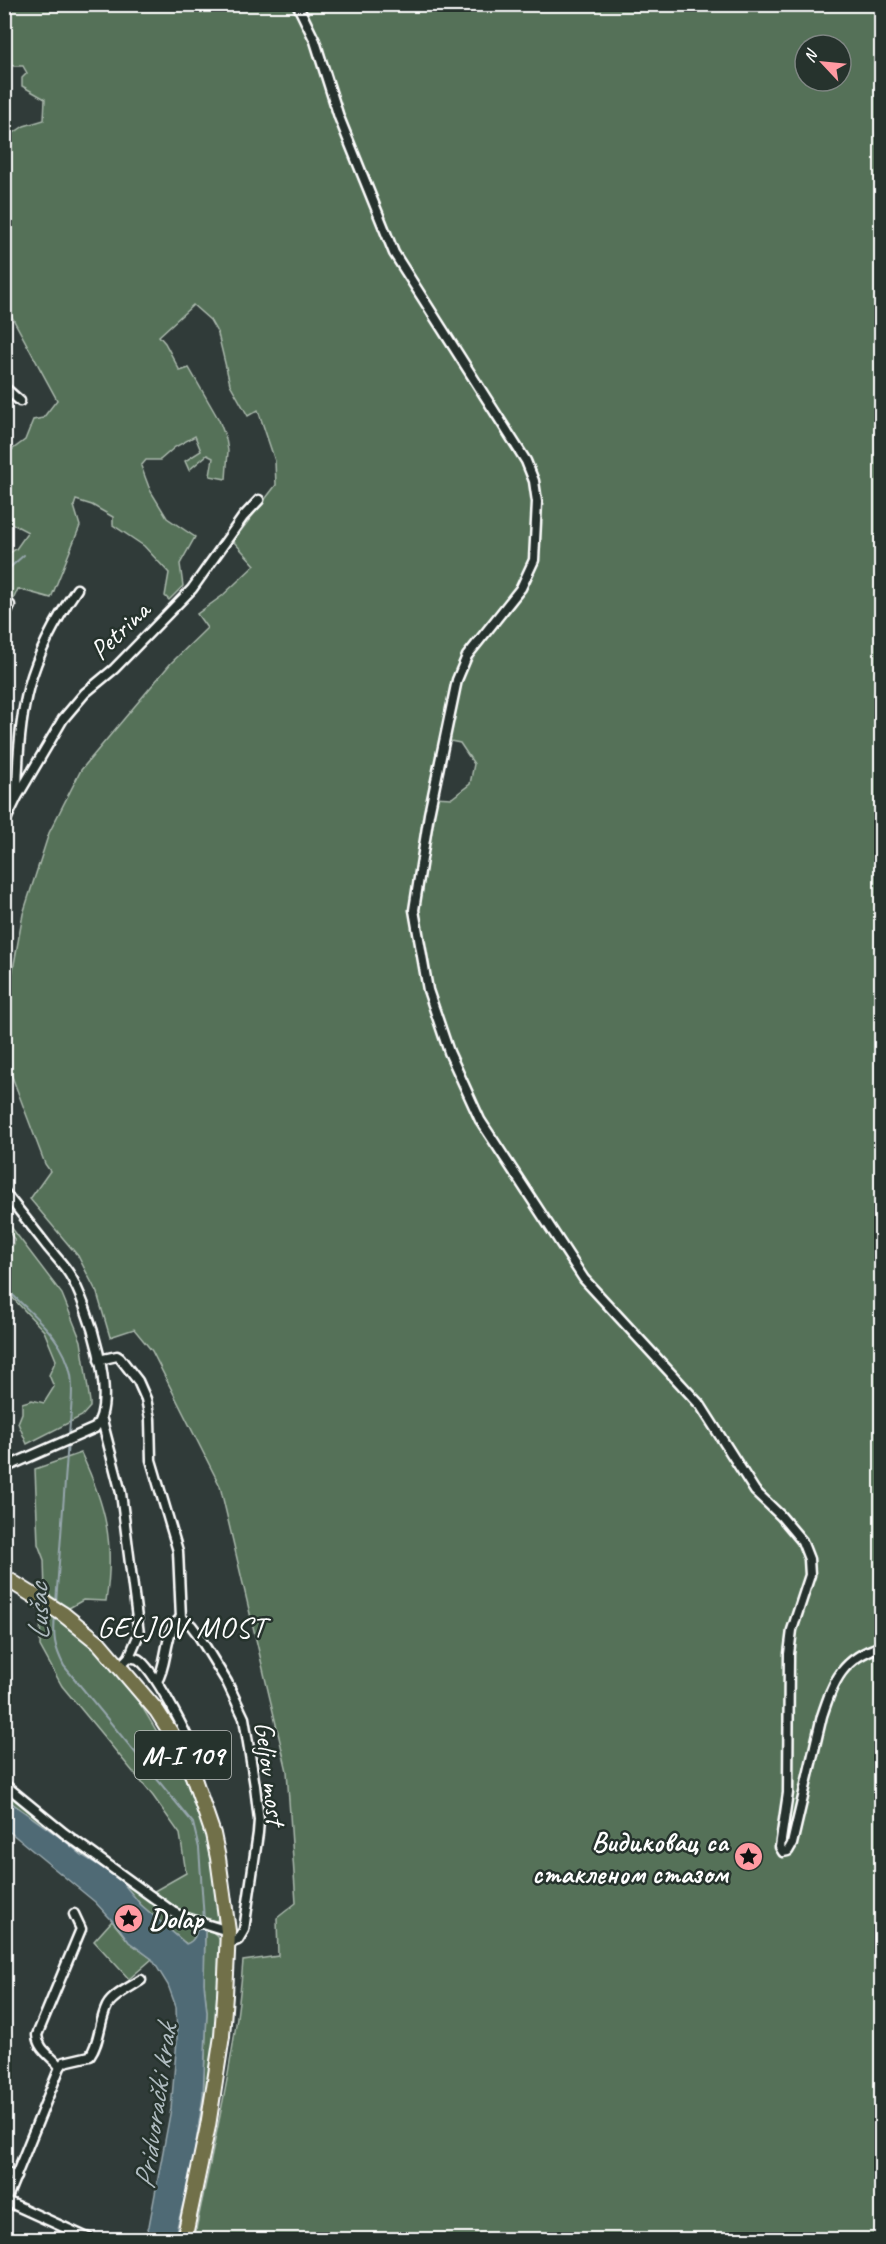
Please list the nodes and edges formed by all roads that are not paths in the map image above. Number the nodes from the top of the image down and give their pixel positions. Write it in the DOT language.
graph roads {
  1 [pos="297,4"];
  2 [pos="4,387"];
  3 [pos="20,401"];
  4 [pos="259,500"];
  5 [pos="77,589"];
  6 [pos="10,605"];
  7 [pos="4,617"];
  8 [pos="17,797"];
  9 [pos="4,824"];
  10 [pos="4,1192"];
  11 [pos="99,1359"];
  12 [pos="102,1420"];
  13 [pos="4,1468"];
  14 [pos="4,1577"];
  15 [pos="181,1618"];
  16 [pos="882,1646"];
  17 [pos="124,1661"];
  18 [pos="157,1681"];
  19 [pos="185,1759"];
  20 [pos="4,1784"];
  21 [pos="74,1914"];
  22 [pos="228,1937"];
  23 [pos="141,1980"];
  24 [pos="60,2067"];
  25 [pos="4,2171"];
  26 [pos="16,2177"];
  27 [pos="5,2203"];
  28 [pos="92,2240"];
  29 [pos="184,2240"];
  1 -- 16 [label="street"];
  2 -- 3 [label="street"];
  4 -- 8 [label="street, Petrina"];
  5 -- 8 [label="street, Petrina"];
  6 -- 7 [label="street"];
  8 -- 9 [label="street, Petrina"];
  10 -- 11 [label="street"];
  11 -- 12 [label="street"];
  11 -- 15 [label="street"];
  12 -- 13 [label="street"];
  12 -- 17 [label="street"];
  14 -- 17 [label="main road, M-I 109"];
  15 -- 18 [label="street"];
  15 -- 22 [label="street, Geljov most"];
  17 -- 18 [label="street"];
  17 -- 19 [label="main road, M-I 109"];
  18 -- 19 [label="street"];
  19 -- 22 [label="main road, M-I 109"];
  20 -- 22 [label="street"];
  21 -- 24 [label="street"];
  22 -- 29 [label="main road, M-I 109"];
  23 -- 24 [label="street"];
  24 -- 26 [label="street"];
  25 -- 26 [label="street"];
  26 -- 27 [label="street"];
  27 -- 28 [label="street"];
}
